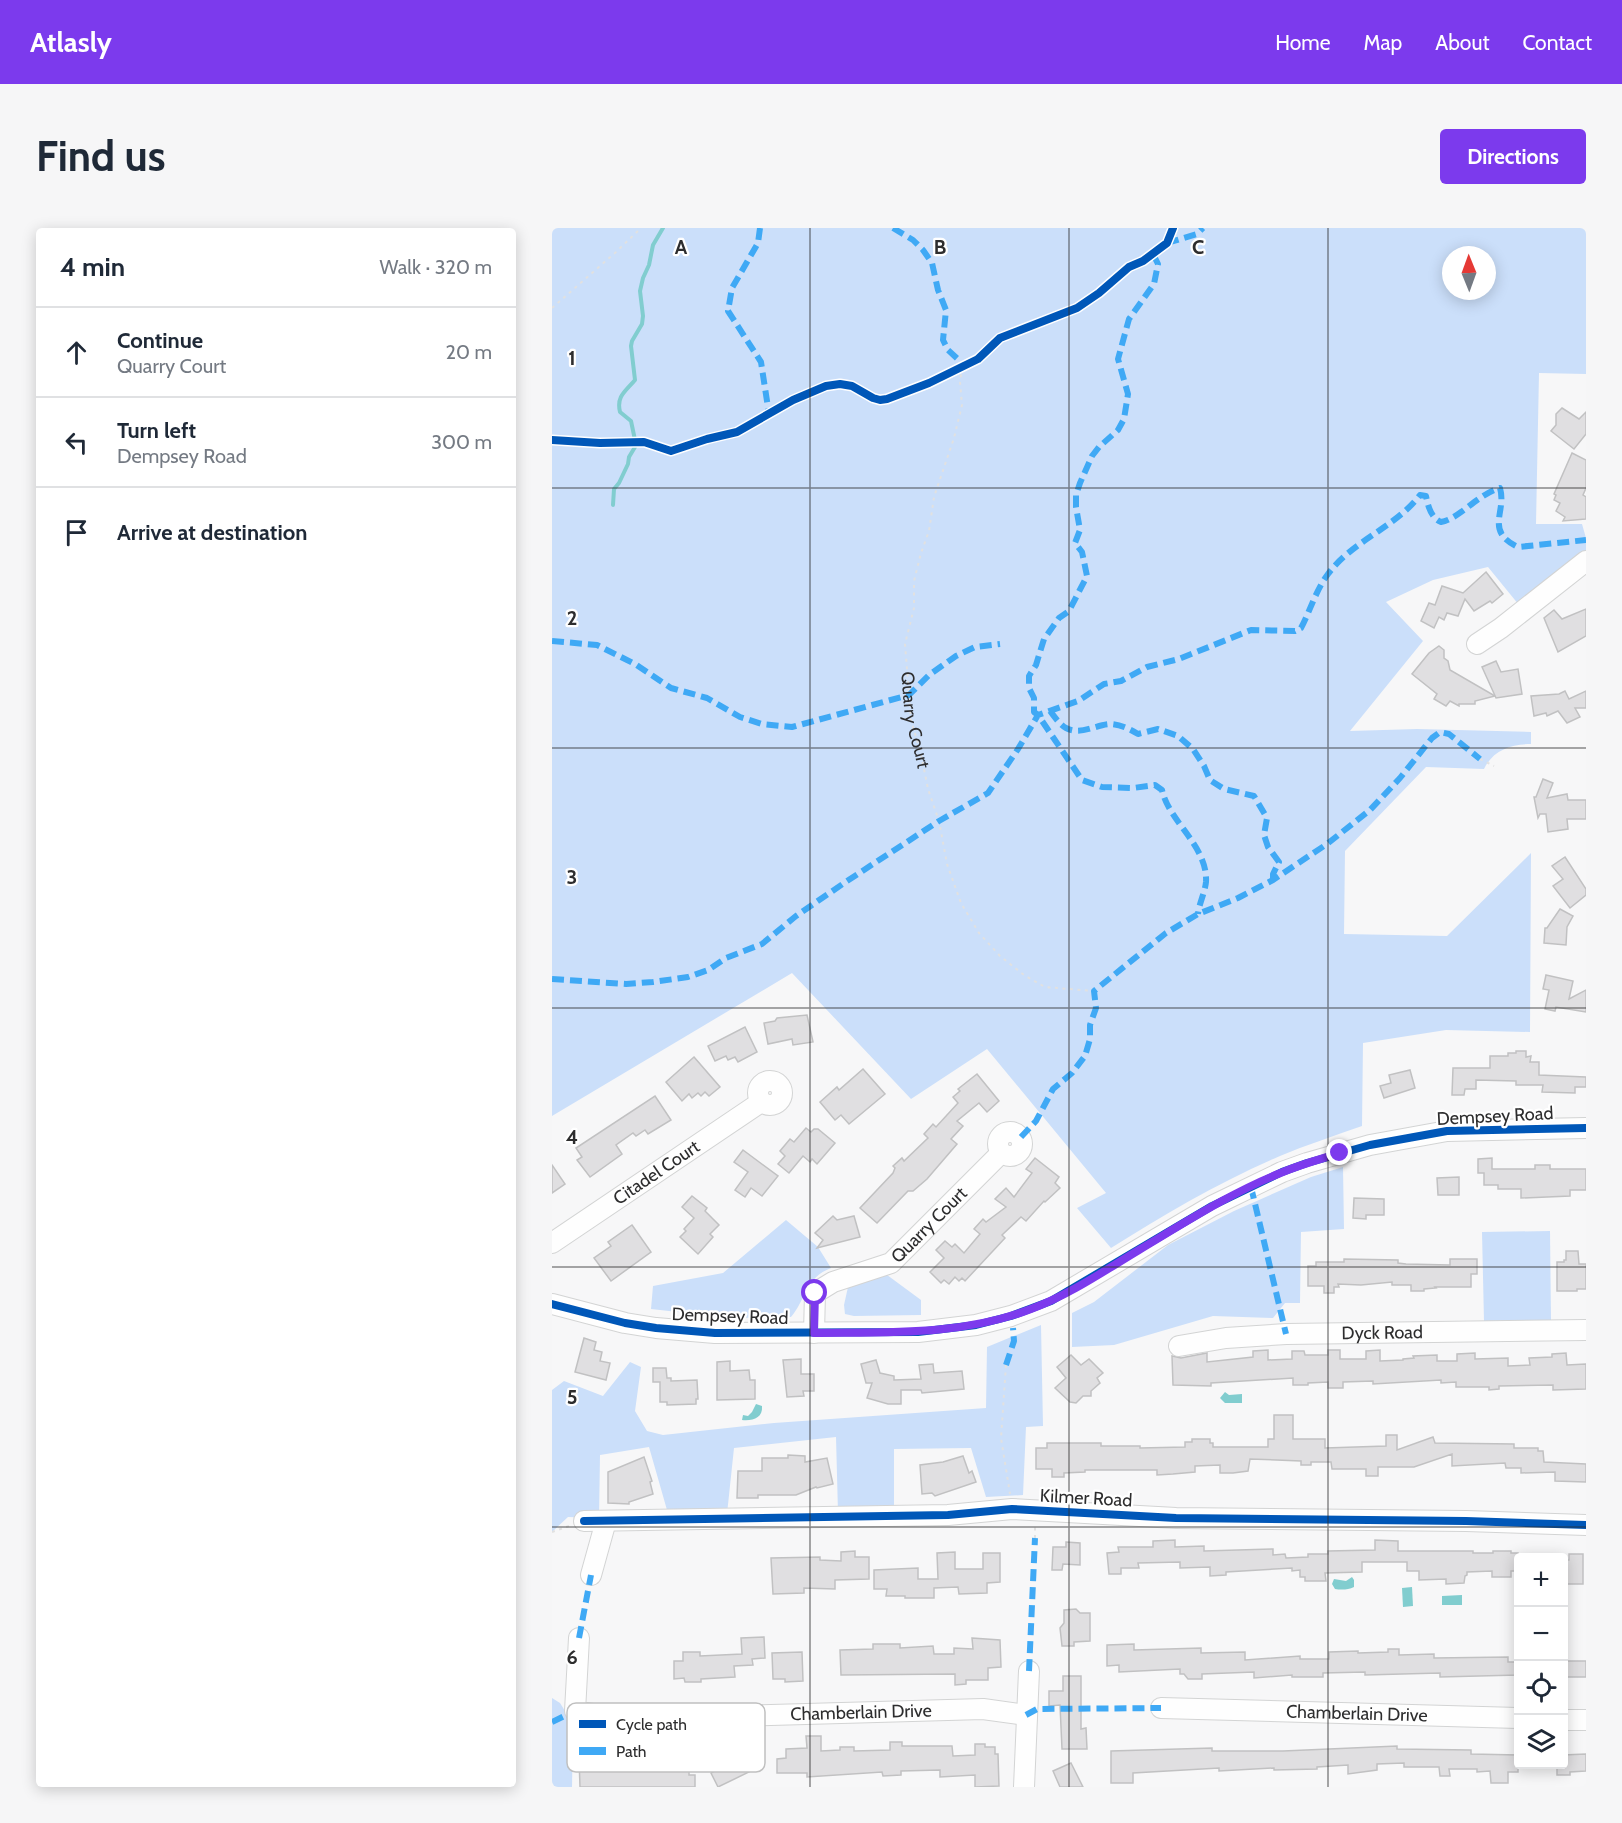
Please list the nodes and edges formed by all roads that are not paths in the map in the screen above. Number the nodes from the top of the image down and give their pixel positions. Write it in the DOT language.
graph roads {
  1 [pos="1586,561"];
  2 [pos="1477,644"];
  3 [pos="761,1102"];
  4 [pos="1586,1128"];
  5 [pos="1002,1153"];
  6 [pos="552,1243"];
  7 [pos="552,1304"];
  8 [pos="1586,1330"];
  9 [pos="814,1333"];
  10 [pos="1179,1346"];
  11 [pos="584,1521"];
  12 [pos="606,1521"];
  13 [pos="1586,1525"];
  14 [pos="591,1575"];
  15 [pos="579,1638"];
  16 [pos="1029,1671"];
  17 [pos="575,1703"];
  18 [pos="1161,1708"];
  19 [pos="765,1715"];
  20 [pos="1026,1715"];
  21 [pos="1514,1719"];
  22 [pos="1568,1719"];
  23 [pos="1586,1720"];
  24 [pos="1024,1787"];
  1 -- 2 [label="street"];
  3 -- 6 [label="street, Citadel Court"];
  4 -- 9 [label="street, Dempsey Road"];
  5 -- 9 [label="street, Quarry Court"];
  7 -- 9 [label="street, Dempsey Road"];
  8 -- 10 [label="street, Dyck Road"];
  11 -- 12 [label="street, Kilmer Road"];
  12 -- 13 [label="street, Kilmer Road"];
  12 -- 14 [label="street"];
  15 -- 17 [label="street, Chamberlain Drive"];
  16 -- 20 [label="street"];
  18 -- 21 [label="street, Chamberlain Drive"];
  19 -- 20 [label="street, Chamberlain Drive"];
  20 -- 24 [label="street"];
  22 -- 23 [label="street"];
}
